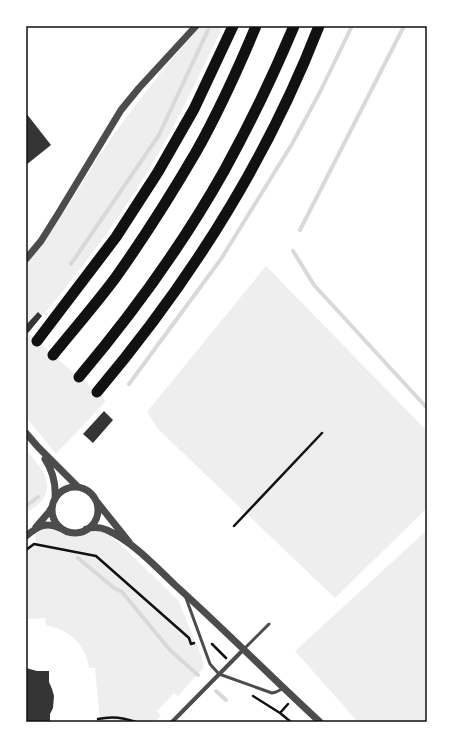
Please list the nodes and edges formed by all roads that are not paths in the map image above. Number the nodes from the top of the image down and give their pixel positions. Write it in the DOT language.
graph roads {
  1 [pos="196,26"];
  2 [pos="233,26"];
  3 [pos="256,26"];
  4 [pos="294,26"];
  5 [pos="319,26"];
  6 [pos="26,259"];
  7 [pos="37,341"];
  8 [pos="53,355"];
  9 [pos="79,377"];
  10 [pos="97,392"];
  11 [pos="26,432"];
  12 [pos="38,447"];
  13 [pos="78,487"];
  14 [pos="96,501"];
  15 [pos="54,502"];
  16 [pos="62,528"];
  17 [pos="86,529"];
  18 [pos="29,534"];
  19 [pos="133,547"];
  20 [pos="184,593"];
  21 [pos="269,624"];
  22 [pos="243,650"];
  23 [pos="220,674"];
  24 [pos="284,688"];
  25 [pos="172,722"];
  26 [pos="320,722"];
  1 -- 6 [label="street"];
  2 -- 7 [label="highway"];
  3 -- 8 [label="highway"];
  4 -- 9 [label="highway"];
  5 -- 10 [label="highway"];
  11 -- 12 [label="street"];
  12 -- 13 [label="street"];
  12 -- 15 [label="street"];
  13 -- 14 [label="street"];
  13 -- 15 [label="street"];
  14 -- 17 [label="street"];
  14 -- 19 [label="street"];
  15 -- 16 [label="street"];
  15 -- 18 [label="street"];
  16 -- 17 [label="street"];
  16 -- 18 [label="street"];
  17 -- 19 [label="street"];
  19 -- 20 [label="street"];
  20 -- 22 [label="street"];
  20 -- 23 [label="lane"];
  21 -- 22 [label="lane"];
  22 -- 23 [label="street"];
  22 -- 24 [label="street"];
  23 -- 24 [label="lane"];
  23 -- 25 [label="street"];
  24 -- 26 [label="street"];
}
